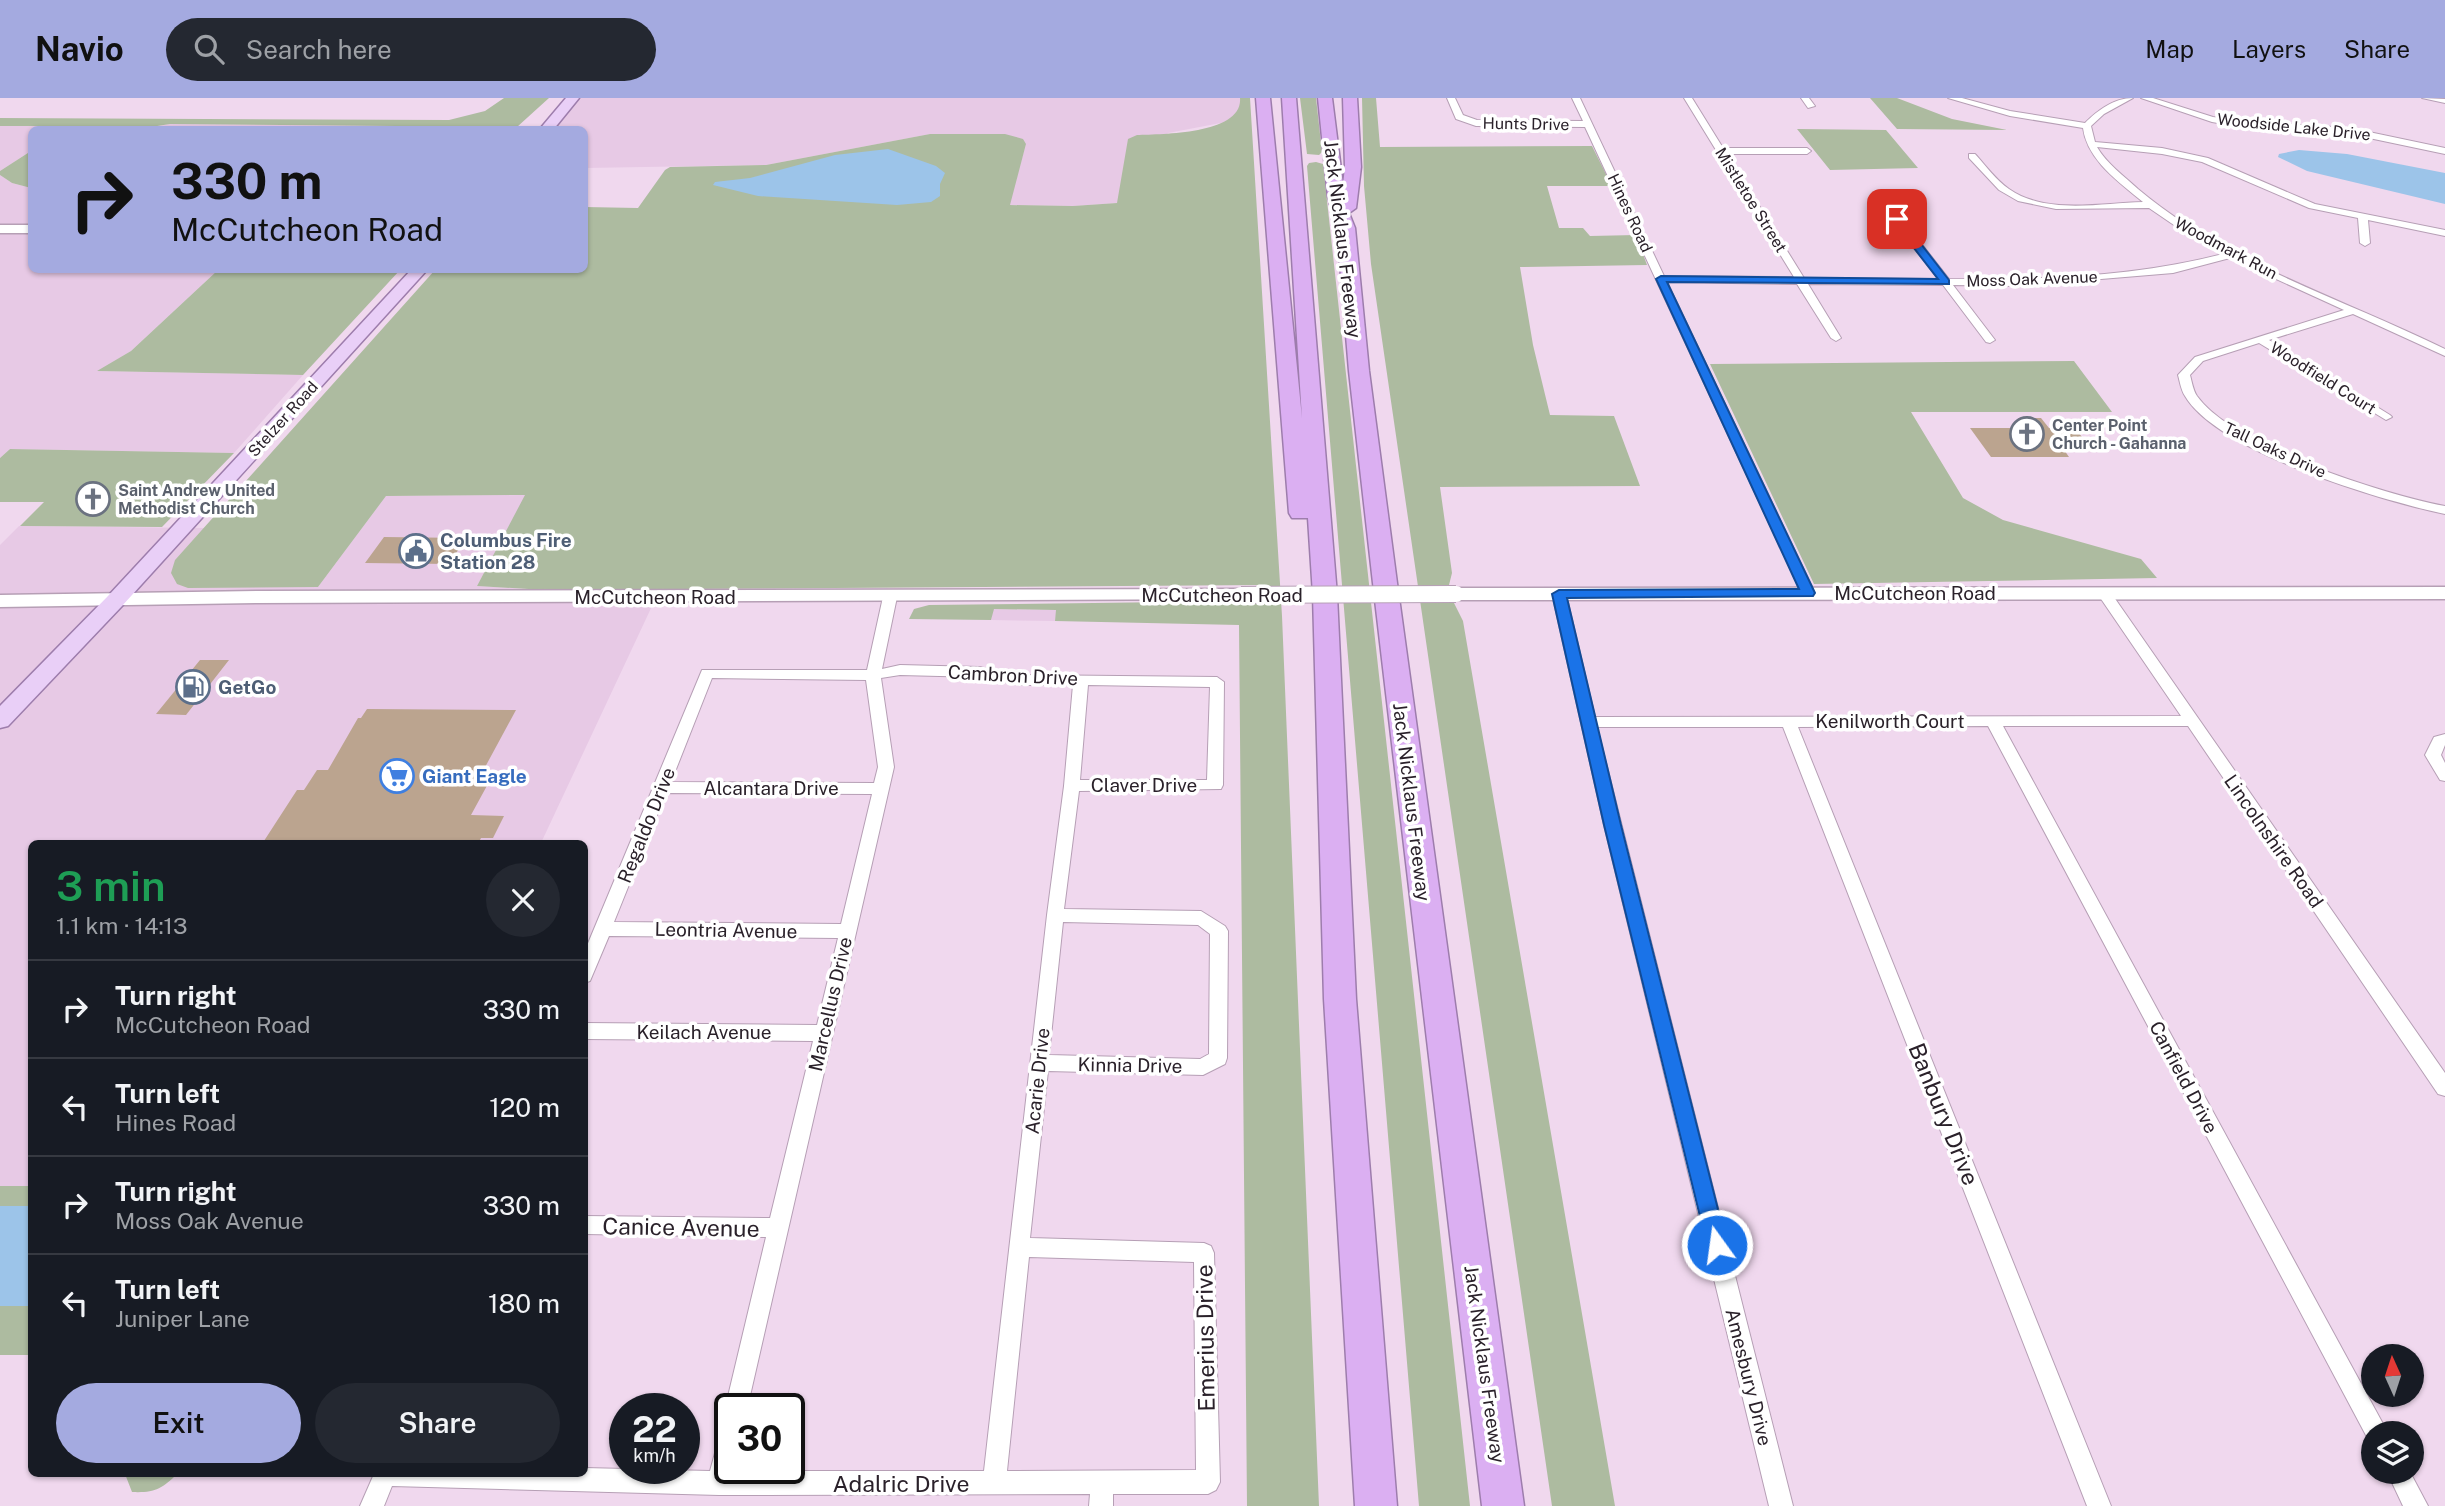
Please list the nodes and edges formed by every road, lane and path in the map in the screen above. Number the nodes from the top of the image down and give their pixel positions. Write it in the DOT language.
graph roads {
  1 [pos="573,98"];
  2 [pos="1263,98"];
  3 [pos="1289,98"];
  4 [pos="1325,98"];
  5 [pos="1350,98"];
  6 [pos="1451,98"];
  7 [pos="1576,98"];
  8 [pos="1688,98"];
  9 [pos="1952,98"];
  10 [pos="2129,98"];
  11 [pos="2145,98"];
  12 [pos="2426,98"];
  13 [pos="2445,101"];
  14 [pos="1589,124"];
  15 [pos="548,126"];
  16 [pos="2087,126"];
  17 [pos="2090,144"];
  18 [pos="2445,150"];
  19 [pos="1721,151"];
  20 [pos="1807,151"];
  21 [pos="1972,156"];
  22 [pos="1881,198"];
  23 [pos="2148,205"];
  24 [pos="2363,218"];
  25 [pos="1346,228"];
  26 [pos="0,229"];
  27 [pos="28,229"];
  28 [pos="2445,233"];
  29 [pos="2365,243"];
  30 [pos="2232,255"];
  31 [pos="416,273"];
  32 [pos="1661,279"];
  33 [pos="1801,280"];
  34 [pos="1946,282"];
  35 [pos="2353,310"];
  36 [pos="2445,335"];
  37 [pos="1836,338"];
  38 [pos="2260,339"];
  39 [pos="1990,340"];
  40 [pos="2423,342"];
  41 [pos="2445,353"];
  42 [pos="2386,417"];
  43 [pos="2445,510"];
  44 [pos="1808,593"];
  45 [pos="2104,593"];
  46 [pos="2445,593"];
  47 [pos="1559,594"];
  48 [pos="890,597"];
  49 [pos="0,601"];
  50 [pos="115,601"];
  51 [pos="707,673"];
  52 [pos="873,675"];
  53 [pos="1081,680"];
  54 [pos="0,720"];
  55 [pos="1993,721"];
  56 [pos="2192,721"];
  57 [pos="1589,722"];
  58 [pos="1789,722"];
  59 [pos="2445,739"];
  60 [pos="2445,776"];
  61 [pos="1215,785"];
  62 [pos="1072,786"];
  63 [pos="662,787"];
  64 [pos="881,789"];
  65 [pos="1055,915"];
  66 [pos="604,929"];
  67 [pos="847,931"];
  68 [pos="588,967"];
  69 [pos="1340,999"];
  70 [pos="588,1031"];
  71 [pos="824,1033"];
  72 [pos="1039,1063"];
  73 [pos="2445,1088"];
  74 [pos="588,1225"];
  75 [pos="778,1228"];
  76 [pos="1019,1247"];
  77 [pos="740,1393"];
  78 [pos="2371,1421"];
  79 [pos="384,1477"];
  80 [pos="496,1477"];
  81 [pos="1102,1481"];
  82 [pos="994,1482"];
  83 [pos="1208,1482"];
  84 [pos="714,1483"];
  85 [pos="805,1483"];
  86 [pos="2404,1484"];
  87 [pos="372,1506"];
  88 [pos="1101,1506"];
  89 [pos="1376,1506"];
  90 [pos="1503,1506"];
  91 [pos="1781,1506"];
  92 [pos="2099,1506"];
  93 [pos="2416,1506"];
  1 -- 15 [label="main road"];
  2 -- 69 [label="highway"];
  3 -- 69 [label="highway, Jack Nicklaus Freeway"];
  4 -- 25 [label="highway, Jack Nicklaus Freeway"];
  5 -- 25 [label="highway"];
  6 -- 14 [label="street, Hunts Drive"];
  7 -- 14 [label="street, Hines Road"];
  8 -- 19 [label="street, Mistletoe Street"];
  9 -- 16 [label="street"];
  10 -- 16 [label="street"];
  11 -- 18 [label="street, Woodside Lake Drive"];
  12 -- 13 [label="street"];
  14 -- 32 [label="street, Hines Road"];
  16 -- 17 [label="street"];
  17 -- 23 [label="street, Woodmark Run"];
  17 -- 24 [label="street"];
  19 -- 20 [label="street"];
  19 -- 33 [label="street, Mistletoe Street"];
  21 -- 23 [label="street"];
  22 -- 34 [label="street"];
  23 -- 30 [label="street, Woodmark Run"];
  24 -- 28 [label="street"];
  24 -- 29 [label="street"];
  25 -- 90 [label="highway, Jack Nicklaus Freeway"];
  26 -- 27 [label="street"];
  30 -- 34 [label="street, Moss Oak Avenue"];
  30 -- 35 [label="street, Woodmark Run"];
  31 -- 50 [label="main road, Stelzer Road"];
  32 -- 33 [label="street, Moss Oak Avenue"];
  32 -- 44 [label="street, Hines Road"];
  33 -- 34 [label="street, Moss Oak Avenue"];
  33 -- 37 [label="street, Mistletoe Street"];
  34 -- 39 [label="street"];
  35 -- 38 [label="street, Tall Oaks Drive"];
  35 -- 40 [label="street, Woodmark Run"];
  36 -- 40 [label="street"];
  38 -- 42 [label="street, Woodfield Court"];
  38 -- 43 [label="street, Tall Oaks Drive"];
  40 -- 41 [label="street, Woodmark Run"];
  44 -- 45 [label="main road, McCutcheon Road"];
  44 -- 47 [label="main road, McCutcheon Road"];
  45 -- 46 [label="main road, McCutcheon Road"];
  45 -- 56 [label="street, Lincolnshire Road"];
  47 -- 48 [label="main road, McCutcheon Road, bridge"];
  47 -- 57 [label="street, Amesbury Drive"];
  48 -- 50 [label="main road, McCutcheon Road"];
  48 -- 52 [label="street, Marcellus Drive"];
  49 -- 50 [label="main road, McCutcheon Road"];
  50 -- 54 [label="main road, Stelzer Road"];
  51 -- 52 [label="street, Cambron Drive"];
  51 -- 63 [label="street, Regaldo Drive"];
  52 -- 53 [label="street, Cambron Drive"];
  52 -- 64 [label="street, Marcellus Drive"];
  53 -- 61 [label="street, Cambron Drive"];
  53 -- 62 [label="street, Acarie Drive"];
  55 -- 56 [label="street, Kenilworth Court"];
  55 -- 58 [label="street, Kenilworth Court"];
  55 -- 78 [label="street, Canfield Drive"];
  56 -- 73 [label="street, Lincolnshire Road"];
  57 -- 58 [label="street, Kenilworth Court"];
  57 -- 91 [label="street, Amesbury Drive"];
  58 -- 92 [label="street, Banbury Drive"];
  59 -- 60 [label="street"];
  61 -- 62 [label="street, Claver Drive"];
  62 -- 65 [label="street, Acarie Drive"];
  63 -- 64 [label="street, Alcantara Drive"];
  63 -- 66 [label="street, Regaldo Drive"];
  64 -- 67 [label="street, Marcellus Drive"];
  65 -- 72 [label="street, Acarie Drive"];
  65 -- 72 [label="street, Kinnia Drive"];
  66 -- 67 [label="street, Leontria Avenue"];
  66 -- 68 [label="street, Regaldo Drive"];
  67 -- 71 [label="street, Marcellus Drive"];
  69 -- 89 [label="highway, Jack Nicklaus Freeway"];
  70 -- 71 [label="street, Keilach Avenue"];
  71 -- 75 [label="street, Marcellus Drive"];
  72 -- 76 [label="street, Acarie Drive"];
  74 -- 75 [label="street, Canice Avenue"];
  75 -- 77 [label="street, Marcellus Drive"];
  76 -- 82 [label="street, Acarie Drive"];
  76 -- 83 [label="street, Emerius Drive"];
  79 -- 87 [label="street"];
  80 -- 84 [label="street, Adalric Drive"];
  81 -- 82 [label="street, Adalric Drive"];
  81 -- 83 [label="street, Adalric Drive"];
  81 -- 88 [label="street"];
  82 -- 85 [label="street, Adalric Drive"];
  86 -- 93 [label="street"];
}
